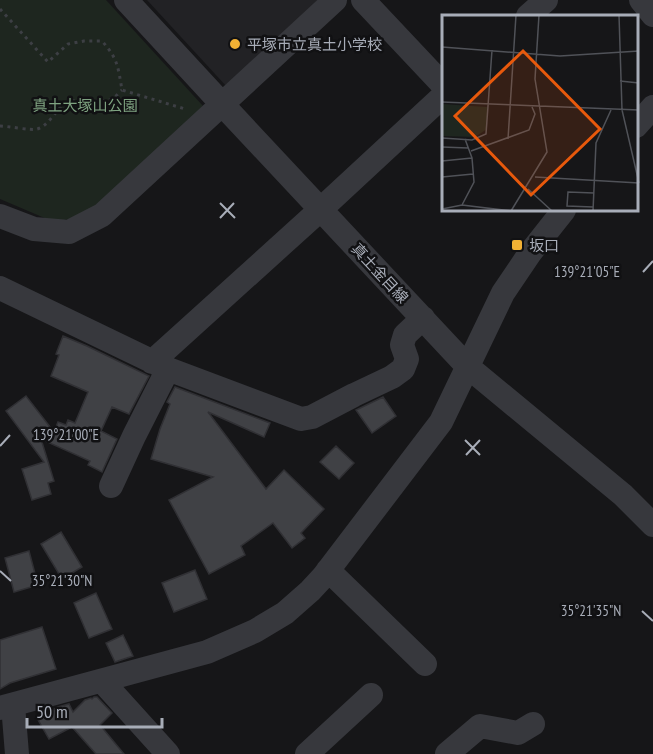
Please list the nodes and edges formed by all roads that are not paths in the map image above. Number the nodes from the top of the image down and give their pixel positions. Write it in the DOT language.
graph roads {
  1 [pos="126,0"];
  2 [pos="336,0"];
  3 [pos="363,0"];
  4 [pos="546,0"];
  5 [pos="641,0"];
  6 [pos="529,15"];
  7 [pos="653,15"];
  8 [pos="442,84"];
  9 [pos="442,97"];
  10 [pos="222,104"];
  11 [pos="653,107"];
  12 [pos="638,124"];
  13 [pos="321,210"];
  14 [pos="562,212"];
  15 [pos="0,216"];
  16 [pos="0,288"];
  17 [pos="423,318"];
  18 [pos="160,365"];
  19 [pos="468,366"];
  20 [pos="111,486"];
  21 [pos="653,525"];
  22 [pos="328,570"];
  23 [pos="425,664"];
  24 [pos="102,681"];
  25 [pos="371,695"];
  26 [pos="7,706"];
  27 [pos="533,724"];
  28 [pos="17,754"];
  29 [pos="168,754"];
  30 [pos="307,754"];
  31 [pos="447,754"];
  1 -- 10 [label="street, 真土金目線"];
  2 -- 10 [label="street"];
  3 -- 8 [label="street"];
  4 -- 6 [label="street"];
  5 -- 7 [label="street"];
  9 -- 13 [label="street"];
  10 -- 13 [label="street, 真土金目線"];
  10 -- 15 [label="street"];
  11 -- 12 [label="street"];
  13 -- 17 [label="street, 真土金目線"];
  13 -- 18 [label="street"];
  14 -- 19 [label="street"];
  16 -- 18 [label="street"];
  17 -- 18 [label="street"];
  17 -- 19 [label="street, 真土金目線"];
  18 -- 20 [label="street"];
  19 -- 21 [label="street, 真土金目線"];
  19 -- 22 [label="street"];
  22 -- 23 [label="street"];
  22 -- 24 [label="street"];
  24 -- 26 [label="street"];
  24 -- 29 [label="street"];
  25 -- 30 [label="street"];
  26 -- 28 [label="street"];
  27 -- 31 [label="street"];
}
